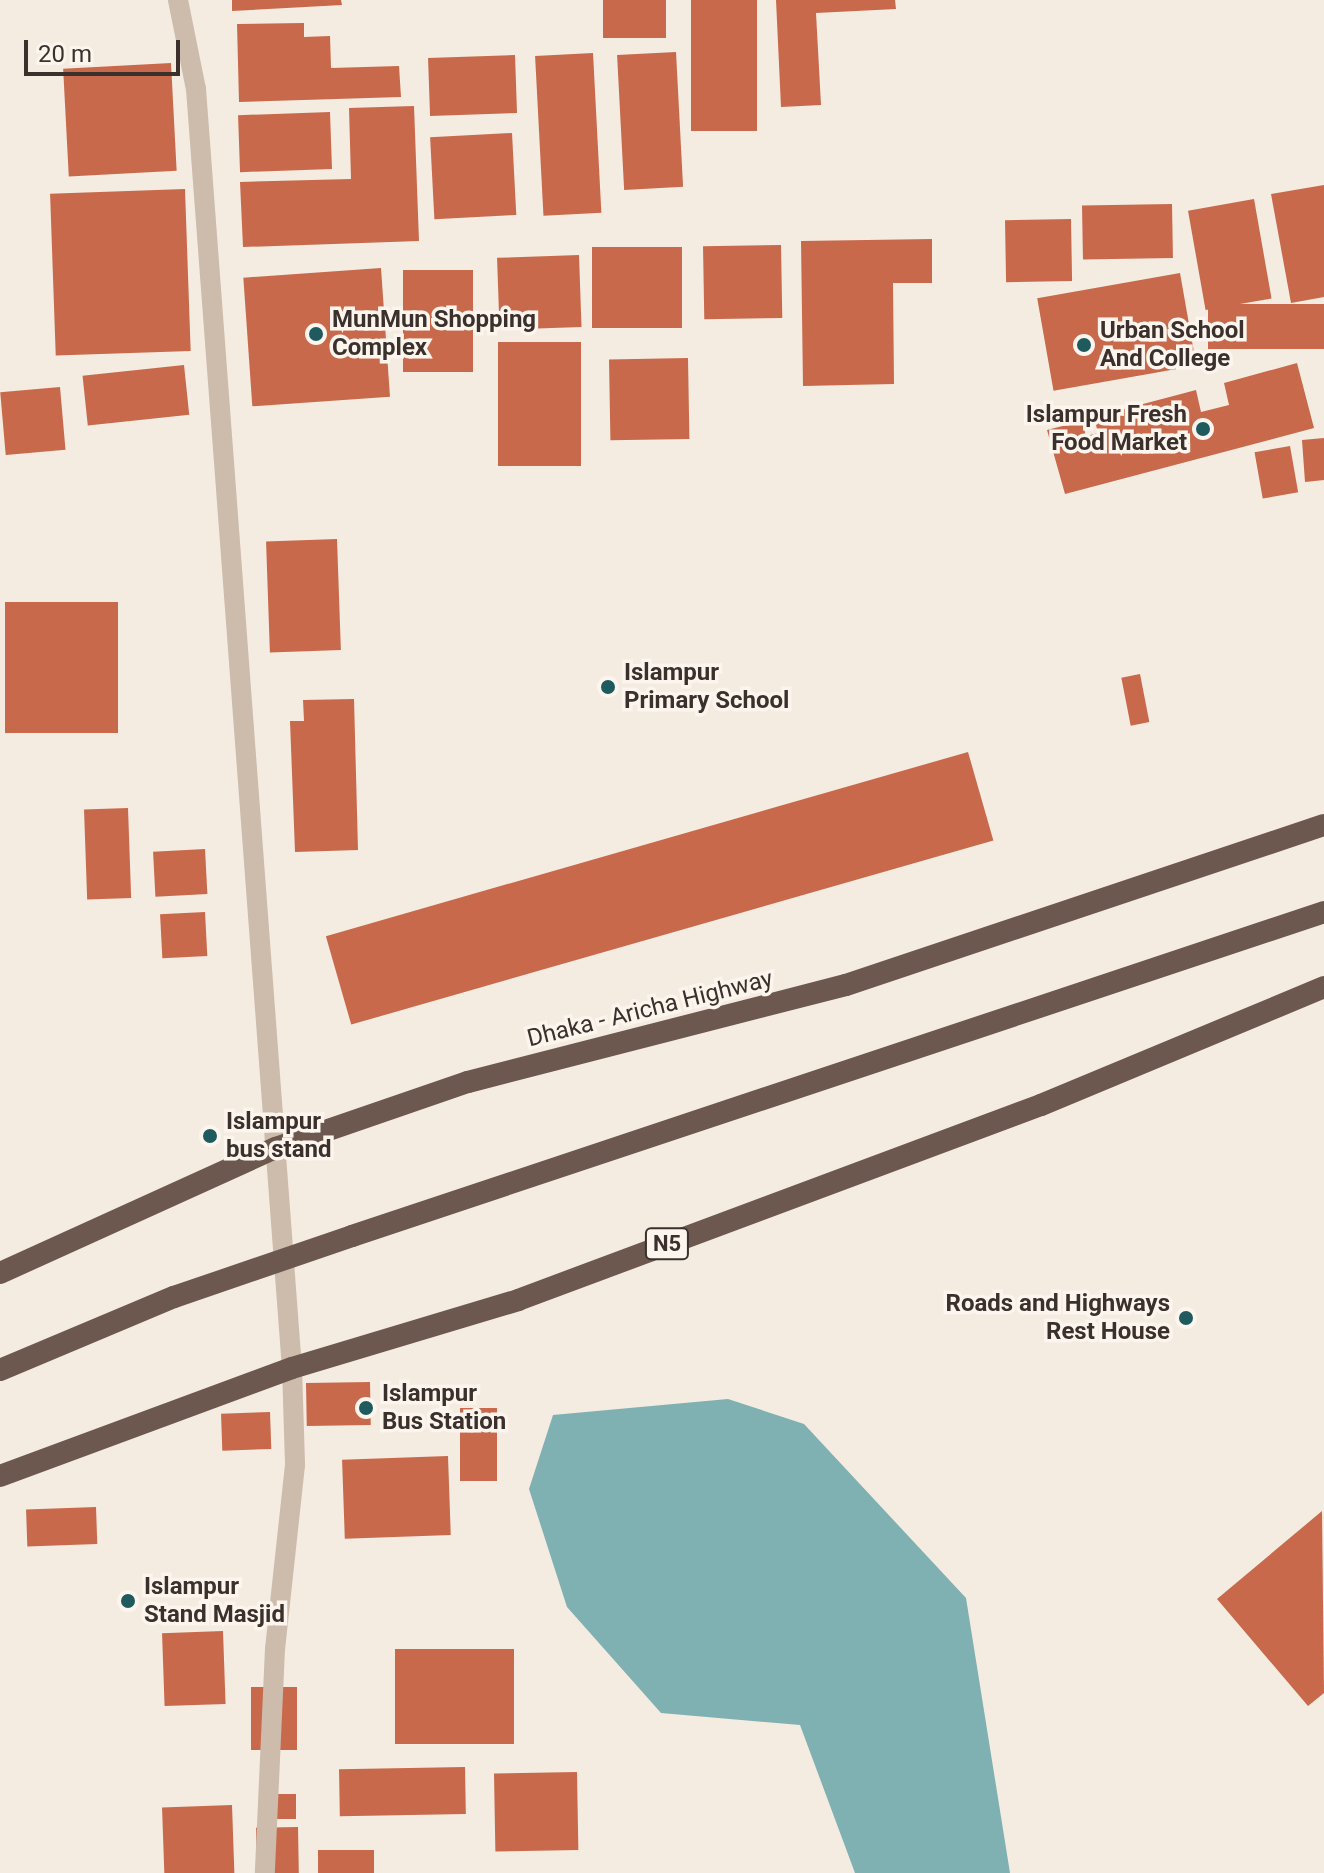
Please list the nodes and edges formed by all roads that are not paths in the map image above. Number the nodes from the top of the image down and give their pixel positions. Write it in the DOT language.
graph roads {
  1 [pos="178,0"];
  2 [pos="1324,825"];
  3 [pos="1324,912"];
  4 [pos="1324,987"];
  5 [pos="276,1148"];
  6 [pos="0,1273"];
  7 [pos="292,1368"];
  8 [pos="0,1370"];
  9 [pos="0,1476"];
  10 [pos="265,1873"];
  1 -- 5 [label="street"];
  2 -- 5 [label="highway, Dhaka - Aricha Highway"];
  3 -- 8 [label="highway, bridge"];
  4 -- 7 [label="highway, N5"];
  5 -- 6 [label="highway, Dhaka - Aricha Highway"];
  5 -- 7 [label="street"];
  7 -- 9 [label="highway, N5"];
  7 -- 10 [label="street"];
}
